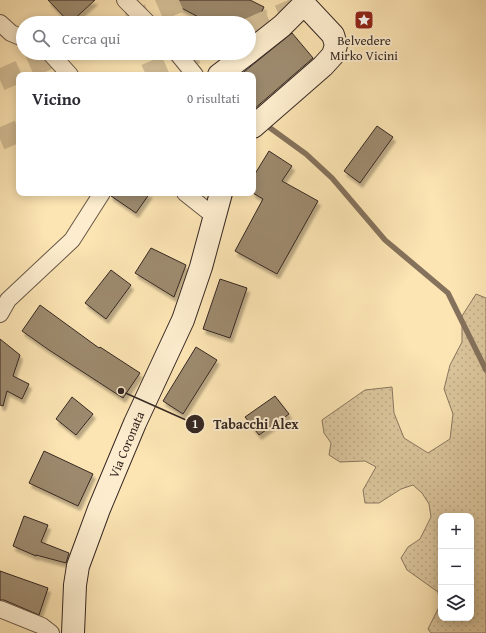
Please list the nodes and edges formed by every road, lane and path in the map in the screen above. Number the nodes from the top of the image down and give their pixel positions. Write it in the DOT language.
graph roads {
  1 [pos="125,0"];
  2 [pos="305,2"];
  3 [pos="141,16"];
  4 [pos="0,23"];
  5 [pos="16,36"];
  6 [pos="256,47"];
  7 [pos="56,60"];
  8 [pos="181,60"];
  9 [pos="239,60"];
  10 [pos="67,72"];
  11 [pos="188,72"];
  12 [pos="223,72"];
  13 [pos="256,124"];
  14 [pos="100,196"];
  15 [pos="189,196"];
  16 [pos="220,196"];
  17 [pos="214,216"];
  18 [pos="0,314"];
  19 [pos="0,609"];
  20 [pos="51,633"];
  21 [pos="73,633"];
  1 -- 3 [label="street"];
  2 -- 6 [label="street"];
  2 -- 13 [label="street"];
  4 -- 5 [label="street"];
  7 -- 10 [label="street"];
  8 -- 11 [label="street"];
  9 -- 12 [label="street"];
  14 -- 18 [label="street"];
  15 -- 17 [label="street"];
  16 -- 17 [label="street, Via Coronata"];
  17 -- 21 [label="street, Via Coronata"];
  19 -- 20 [label="street"];
}
